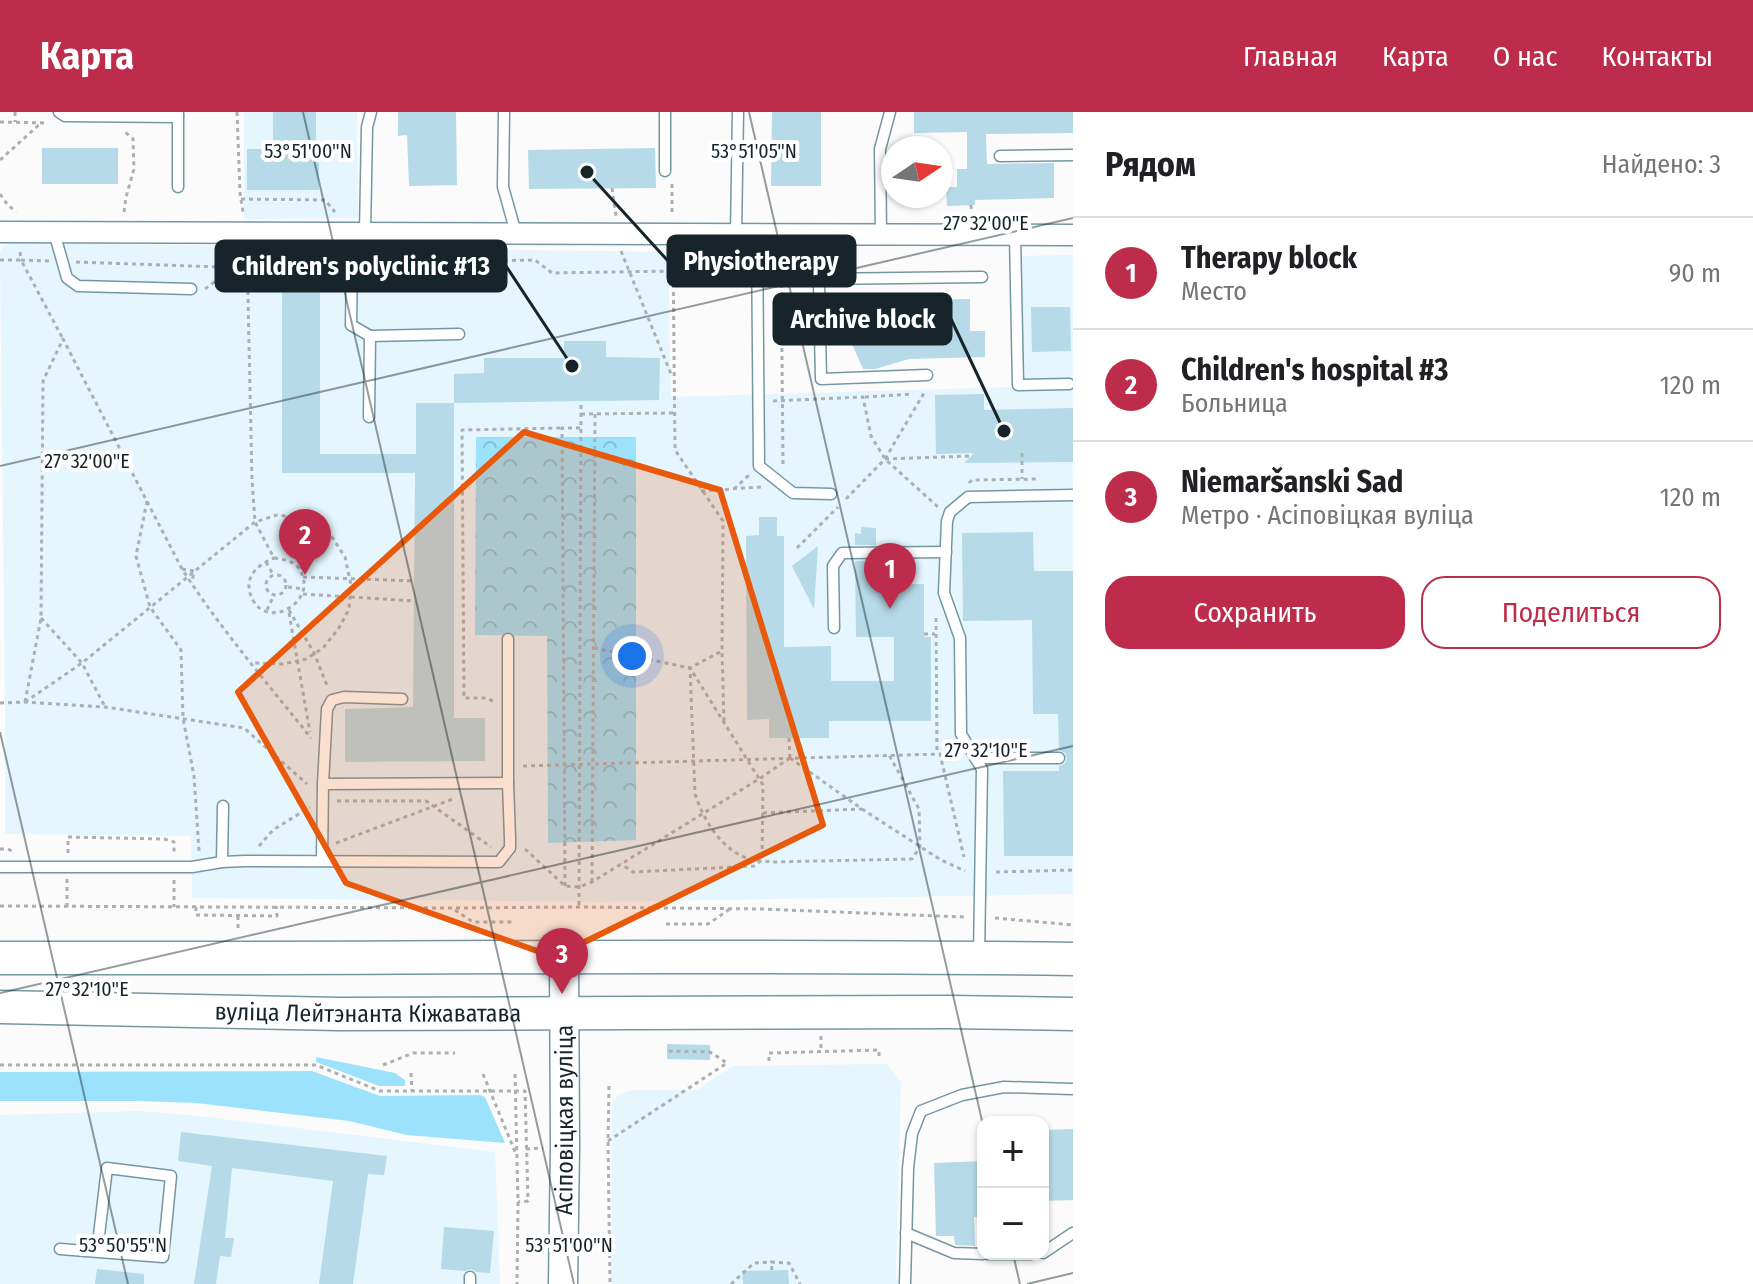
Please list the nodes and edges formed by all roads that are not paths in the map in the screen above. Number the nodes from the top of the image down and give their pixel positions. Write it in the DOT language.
graph roads {
  1 [pos="371,112"];
  2 [pos="504,112"];
  3 [pos="665,112"];
  4 [pos="738,112"];
  5 [pos="890,112"];
  6 [pos="178,114"];
  7 [pos="58,118"];
  8 [pos="1073,155"];
  9 [pos="1000,156"];
  10 [pos="668,172"];
  11 [pos="178,187"];
  12 [pos="9,232"];
  13 [pos="54,232"];
  14 [pos="359,233"];
  15 [pos="516,233"];
  16 [pos="736,234"];
  17 [pos="757,234"];
  18 [pos="818,234"];
  19 [pos="881,234"];
  20 [pos="1015,235"];
  21 [pos="1073,235"];
  22 [pos="982,277"];
  23 [pos="819,279"];
  24 [pos="195,291"];
  25 [pos="459,334"];
  26 [pos="370,336"];
  27 [pos="927,375"];
  28 [pos="1069,384"];
  29 [pos="369,417"];
  30 [pos="831,494"];
  31 [pos="1073,495"];
  32 [pos="946,552"];
  33 [pos="834,628"];
  34 [pos="508,639"];
  35 [pos="402,699"];
  36 [pos="975,758"];
  37 [pos="1059,758"];
  38 [pos="508,783"];
  39 [pos="323,784"];
  40 [pos="223,806"];
  41 [pos="322,860"];
  42 [pos="222,862"];
  43 [pos="0,867"];
  44 [pos="564,957"];
  45 [pos="0,958"];
  46 [pos="98,958"];
  47 [pos="979,958"];
  48 [pos="1073,959"];
  49 [pos="0,1007"];
  50 [pos="105,1010"];
  51 [pos="564,1012"];
  52 [pos="1073,1014"];
  53 [pos="1073,1089"];
  54 [pos="906,1233"];
  55 [pos="1073,1233"];
  56 [pos="60,1249"];
  57 [pos="1049,1249"];
  58 [pos="97,1252"];
  59 [pos="977,1254"];
  60 [pos="563,1284"];
  61 [pos="905,1284"];
  1 -- 14 [label="lane"];
  2 -- 15 [label="lane"];
  3 -- 10 [label="lane"];
  4 -- 16 [label="lane"];
  5 -- 19 [label="lane"];
  6 -- 7 [label="lane"];
  6 -- 11 [label="lane"];
  8 -- 9 [label="lane"];
  12 -- 13 [label="street"];
  13 -- 14 [label="street"];
  13 -- 24 [label="lane"];
  14 -- 15 [label="street"];
  14 -- 26 [label="lane"];
  15 -- 16 [label="street"];
  16 -- 17 [label="street"];
  17 -- 18 [label="street"];
  17 -- 30 [label="lane"];
  18 -- 19 [label="street"];
  18 -- 23 [label="lane"];
  19 -- 20 [label="street"];
  20 -- 21 [label="street"];
  20 -- 28 [label="lane"];
  22 -- 23 [label="lane"];
  23 -- 27 [label="lane"];
  25 -- 26 [label="lane"];
  26 -- 29 [label="lane"];
  31 -- 32 [label="lane"];
  32 -- 33 [label="lane"];
  32 -- 36 [label="lane"];
  34 -- 38 [label="lane"];
  35 -- 39 [label="lane"];
  36 -- 37 [label="lane"];
  36 -- 47 [label="lane"];
  38 -- 39 [label="lane"];
  38 -- 41 [label="lane"];
  39 -- 41 [label="lane"];
  40 -- 42 [label="lane"];
  41 -- 42 [label="lane"];
  42 -- 43 [label="lane"];
  44 -- 46 [label="main road"];
  44 -- 47 [label="main road"];
  44 -- 51 [label="main road, Асіповіцкая вуліца"];
  45 -- 46 [label="main road"];
  46 -- 50 [label="main road"];
  47 -- 48 [label="main road"];
  49 -- 50 [label="main road, вуліца Лейтэнанта Кіжаватава"];
  50 -- 51 [label="main road, вуліца Лейтэнанта Кіжаватава"];
  51 -- 52 [label="main road, вуліца Лейтэнанта Кіжаватава"];
  51 -- 60 [label="main road, Асіповіцкая вуліца"];
  53 -- 54 [label="lane"];
  54 -- 59 [label="lane"];
  54 -- 61 [label="lane"];
  55 -- 57 [label="lane"];
  56 -- 58 [label="lane"];
  58 -- 58 [label="lane"];
}
